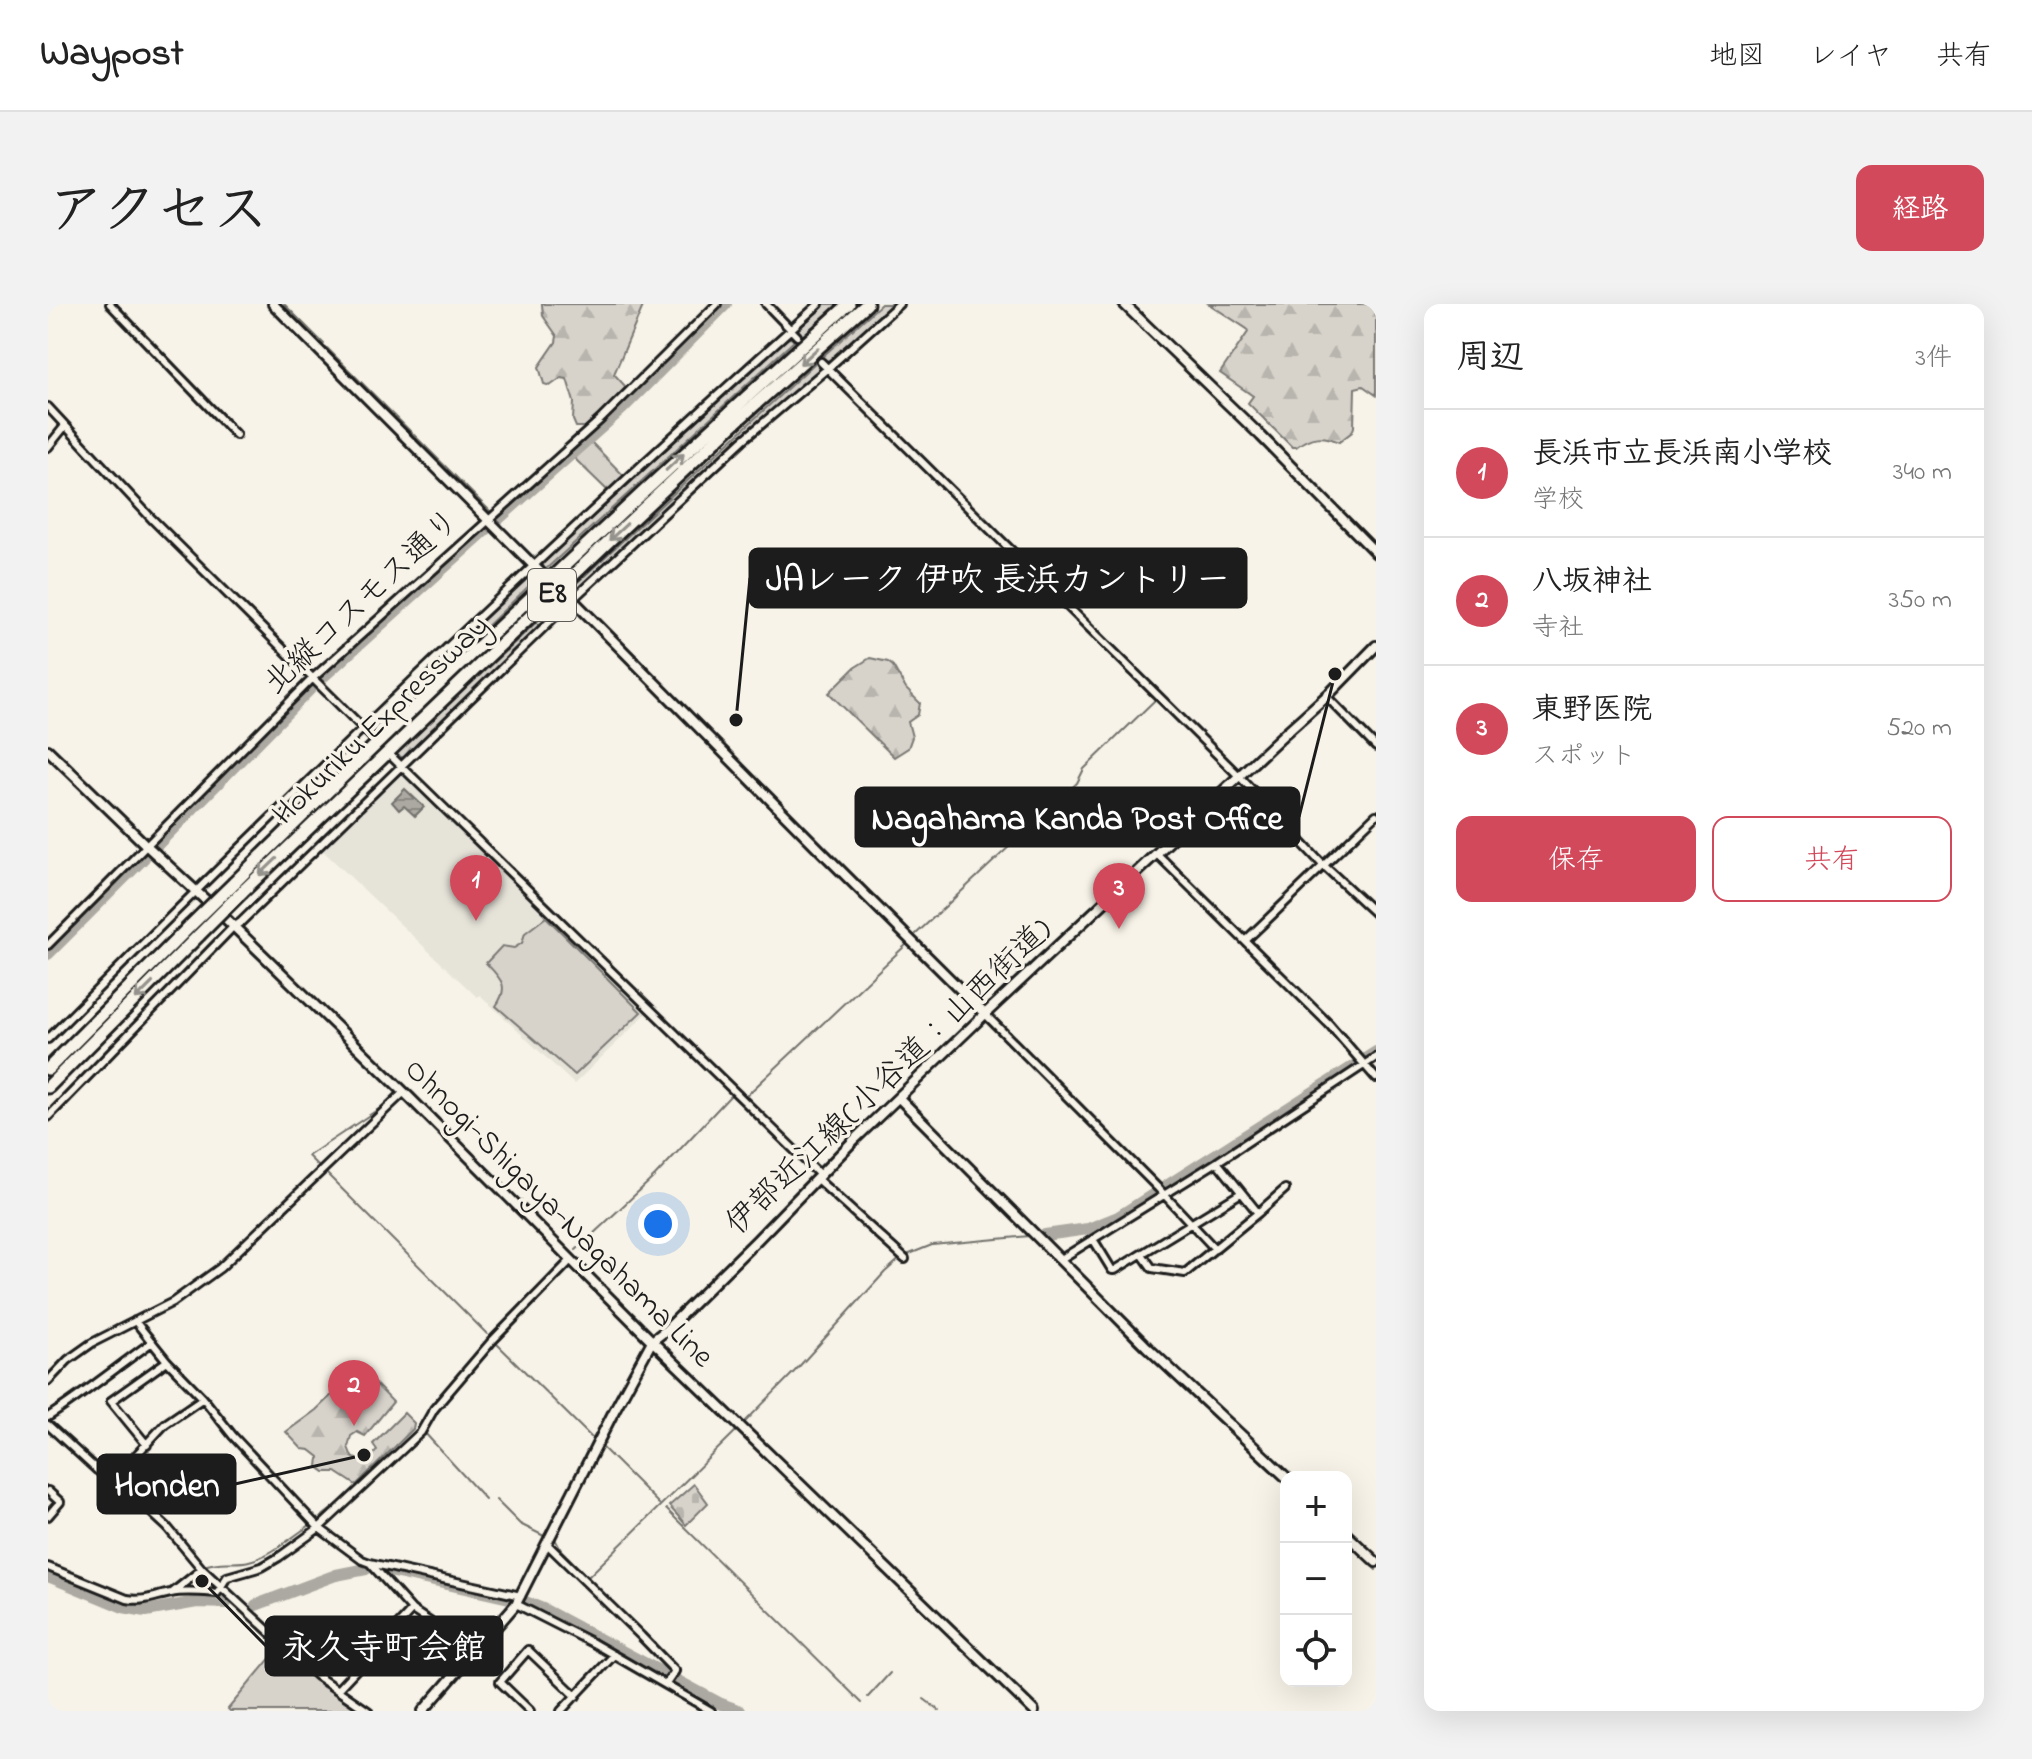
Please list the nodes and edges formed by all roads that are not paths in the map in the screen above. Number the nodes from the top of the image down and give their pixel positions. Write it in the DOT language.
graph roads {
  1 [pos="110,304"];
  2 [pos="273,304"];
  3 [pos="717,304"];
  4 [pos="766,304"];
  5 [pos="819,304"];
  6 [pos="849,304"];
  7 [pos="867,304"];
  8 [pos="899,304"];
  9 [pos="1124,304"];
  10 [pos="791,329"];
  11 [pos="797,336"];
  12 [pos="821,362"];
  13 [pos="828,368"];
  14 [pos="48,407"];
  15 [pos="65,426"];
  16 [pos="236,435"];
  17 [pos="48,447"];
  18 [pos="488,519"];
  19 [pos="1376,553"];
  20 [pos="538,570"];
  21 [pos="563,590"];
  22 [pos="573,599"];
  23 [pos="1376,646"];
  24 [pos="315,682"];
  25 [pos="1329,694"];
  26 [pos="364,728"];
  27 [pos="373,738"];
  28 [pos="1376,747"];
  29 [pos="48,750"];
  30 [pos="392,757"];
  31 [pos="401,766"];
  32 [pos="1239,776"];
  33 [pos="1376,815"];
  34 [pos="147,846"];
  35 [pos="1157,854"];
  36 [pos="1324,866"];
  37 [pos="238,887"];
  38 [pos="198,891"];
  39 [pos="1376,914"];
  40 [pos="234,927"];
  41 [pos="194,931"];
  42 [pos="1246,940"];
  43 [pos="48,945"];
  44 [pos="985,1014"];
  45 [pos="48,1039"];
  46 [pos="1376,1057"];
  47 [pos="1362,1063"];
  48 [pos="48,1069"];
  49 [pos="1376,1078"];
  50 [pos="48,1087"];
  51 [pos="403,1093"];
  52 [pos="899,1098"];
  53 [pos="48,1117"];
  54 [pos="1217,1162"];
  55 [pos="818,1177"];
  56 [pos="1285,1189"];
  57 [pos="1161,1192"];
  58 [pos="1241,1193"];
  59 [pos="1258,1213"];
  60 [pos="1190,1223"];
  61 [pos="1093,1239"];
  62 [pos="1215,1249"];
  63 [pos="1142,1254"];
  64 [pos="902,1257"];
  65 [pos="1061,1259"];
  66 [pos="571,1260"];
  67 [pos="135,1321"];
  68 [pos="652,1341"];
  69 [pos="152,1342"];
  70 [pos="167,1361"];
  71 [pos="48,1381"];
  72 [pos="203,1398"];
  73 [pos="48,1417"];
  74 [pos="48,1425"];
  75 [pos="147,1445"];
  76 [pos="1280,1471"];
  77 [pos="113,1480"];
  78 [pos="48,1491"];
  79 [pos="48,1516"];
  80 [pos="319,1528"];
  81 [pos="550,1540"];
  82 [pos="1352,1540"];
  83 [pos="1376,1562"];
  84 [pos="370,1563"];
  85 [pos="48,1567"];
  86 [pos="202,1569"];
  87 [pos="221,1586"];
  88 [pos="173,1592"];
  89 [pos="519,1599"];
  90 [pos="412,1610"];
  91 [pos="473,1655"];
  92 [pos="614,1655"];
  93 [pos="666,1684"];
  94 [pos="338,1689"];
  95 [pos="576,1696"];
  96 [pos="368,1711"];
  97 [pos="423,1711"];
  98 [pos="530,1711"];
  99 [pos="561,1711"];
  100 [pos="711,1711"];
  101 [pos="1034,1711"];
  1 -- 16 [label="street"];
  2 -- 18 [label="main road"];
  3 -- 18 [label="street, 北縦コスモス通り"];
  4 -- 10 [label="street"];
  5 -- 10 [label="street"];
  37 -- 6 [label="highway, Hokuriku Expressway / E8, one-way"];
  7 -- 37 [label="highway, Hokuriku Expressway / E8, one-way"];
  8 -- 13 [label="street"];
  9 -- 19 [label="main road"];
  10 -- 11 [label="street"];
  10 -- 20 [label="street"];
  12 -- 13 [label="street"];
  13 -- 22 [label="street"];
  13 -- 32 [label="street"];
  14 -- 15 [label="street"];
  15 -- 17 [label="street"];
  15 -- 24 [label="street"];
  18 -- 20 [label="main road"];
  18 -- 24 [label="street, 北縦コスモス通り"];
  20 -- 26 [label="street"];
  21 -- 22 [label="main road"];
  22 -- 31 [label="street"];
  22 -- 44 [label="main road"];
  23 -- 25 [label="main road, 伊部近江線(小谷道：山西街道)"];
  24 -- 26 [label="street"];
  24 -- 34 [label="street, 北縦コスモス通り"];
  25 -- 28 [label="street"];
  25 -- 32 [label="main road, 伊部近江線(小谷道：山西街道)"];
  26 -- 27 [label="street"];
  26 -- 38 [label="street"];
  29 -- 34 [label="main road, Ohnogi-Shigaya-Nagahama Line"];
  30 -- 31 [label="street"];
  31 -- 40 [label="street"];
  31 -- 55 [label="street"];
  32 -- 35 [label="main road, 伊部近江線(小谷道：山西街道)"];
  32 -- 36 [label="street"];
  33 -- 36 [label="street"];
  34 -- 38 [label="main road, Ohnogi-Shigaya-Nagahama Line"];
  34 -- 43 [label="street, 北縦コスモス通り"];
  35 -- 42 [label="street"];
  35 -- 44 [label="main road, 伊部近江線(小谷道：山西街道)"];
  36 -- 39 [label="street"];
  36 -- 42 [label="street"];
  37 -- 41 [label="highway, Hokuriku Expressway / E8, bridge"];
  38 -- 40 [label="main road, Ohnogi-Shigaya-Nagahama Line"];
  38 -- 45 [label="street"];
  40 -- 51 [label="main road, Ohnogi-Shigaya-Nagahama Line"];
  40 -- 53 [label="street"];
  41 -- 48 [label="highway, Hokuriku Expressway / E8"];
  41 -- 50 [label="highway, Hokuriku Expressway / E8, one-way"];
  42 -- 47 [label="street"];
  44 -- 52 [label="main road, 伊部近江線(小谷道：山西街道)"];
  44 -- 57 [label="street"];
  46 -- 47 [label="street"];
  47 -- 49 [label="street"];
  47 -- 54 [label="street"];
  51 -- 66 [label="main road, Ohnogi-Shigaya-Nagahama Line"];
  51 -- 67 [label="street"];
  52 -- 55 [label="main road, 伊部近江線(小谷道：山西街道)"];
  52 -- 65 [label="main road"];
  54 -- 57 [label="street"];
  54 -- 58 [label="street"];
  55 -- 64 [label="street"];
  55 -- 68 [label="main road, 伊部近江線(小谷道：山西街道)"];
  56 -- 59 [label="street"];
  57 -- 60 [label="street"];
  57 -- 61 [label="street"];
  58 -- 59 [label="street"];
  58 -- 60 [label="street"];
  59 -- 62 [label="street"];
  60 -- 62 [label="street"];
  60 -- 63 [label="street"];
  61 -- 63 [label="street"];
  61 -- 65 [label="street"];
  62 -- 63 [label="street"];
  65 -- 76 [label="main road"];
  66 -- 68 [label="main road, Ohnogi-Shigaya-Nagahama Line"];
  66 -- 80 [label="street"];
  67 -- 69 [label="street"];
  67 -- 71 [label="street"];
  68 -- 81 [label="main road, 伊部近江線(小谷道：山西街道)"];
  68 -- 101 [label="main road, Ohnogi-Shigaya-Nagahama Line"];
  69 -- 70 [label="street"];
  69 -- 73 [label="street"];
  70 -- 72 [label="street"];
  70 -- 75 [label="street"];
  72 -- 75 [label="street"];
  72 -- 80 [label="street"];
  74 -- 77 [label="street"];
  75 -- 77 [label="street"];
  77 -- 86 [label="street"];
  78 -- 79 [label="street"];
  80 -- 84 [label="street"];
  80 -- 87 [label="street"];
  81 -- 89 [label="main road, 伊部近江線(小谷道：山西街道)"];
  81 -- 93 [label="street"];
  82 -- 83 [label="main road"];
  84 -- 89 [label="street"];
  84 -- 90 [label="street"];
  85 -- 88 [label="street"];
  86 -- 87 [label="street"];
  86 -- 88 [label="street"];
  87 -- 88 [label="street"];
  87 -- 94 [label="street"];
  89 -- 91 [label="main road, 伊部近江線(小谷道：山西街道)"];
  89 -- 92 [label="street"];
  90 -- 91 [label="street"];
  90 -- 94 [label="street"];
  91 -- 97 [label="main road, 伊部近江線(小谷道：山西街道)"];
  92 -- 93 [label="street"];
  92 -- 95 [label="street"];
  93 -- 100 [label="street"];
  94 -- 96 [label="street"];
  95 -- 98 [label="street"];
  95 -- 99 [label="street"];
}
